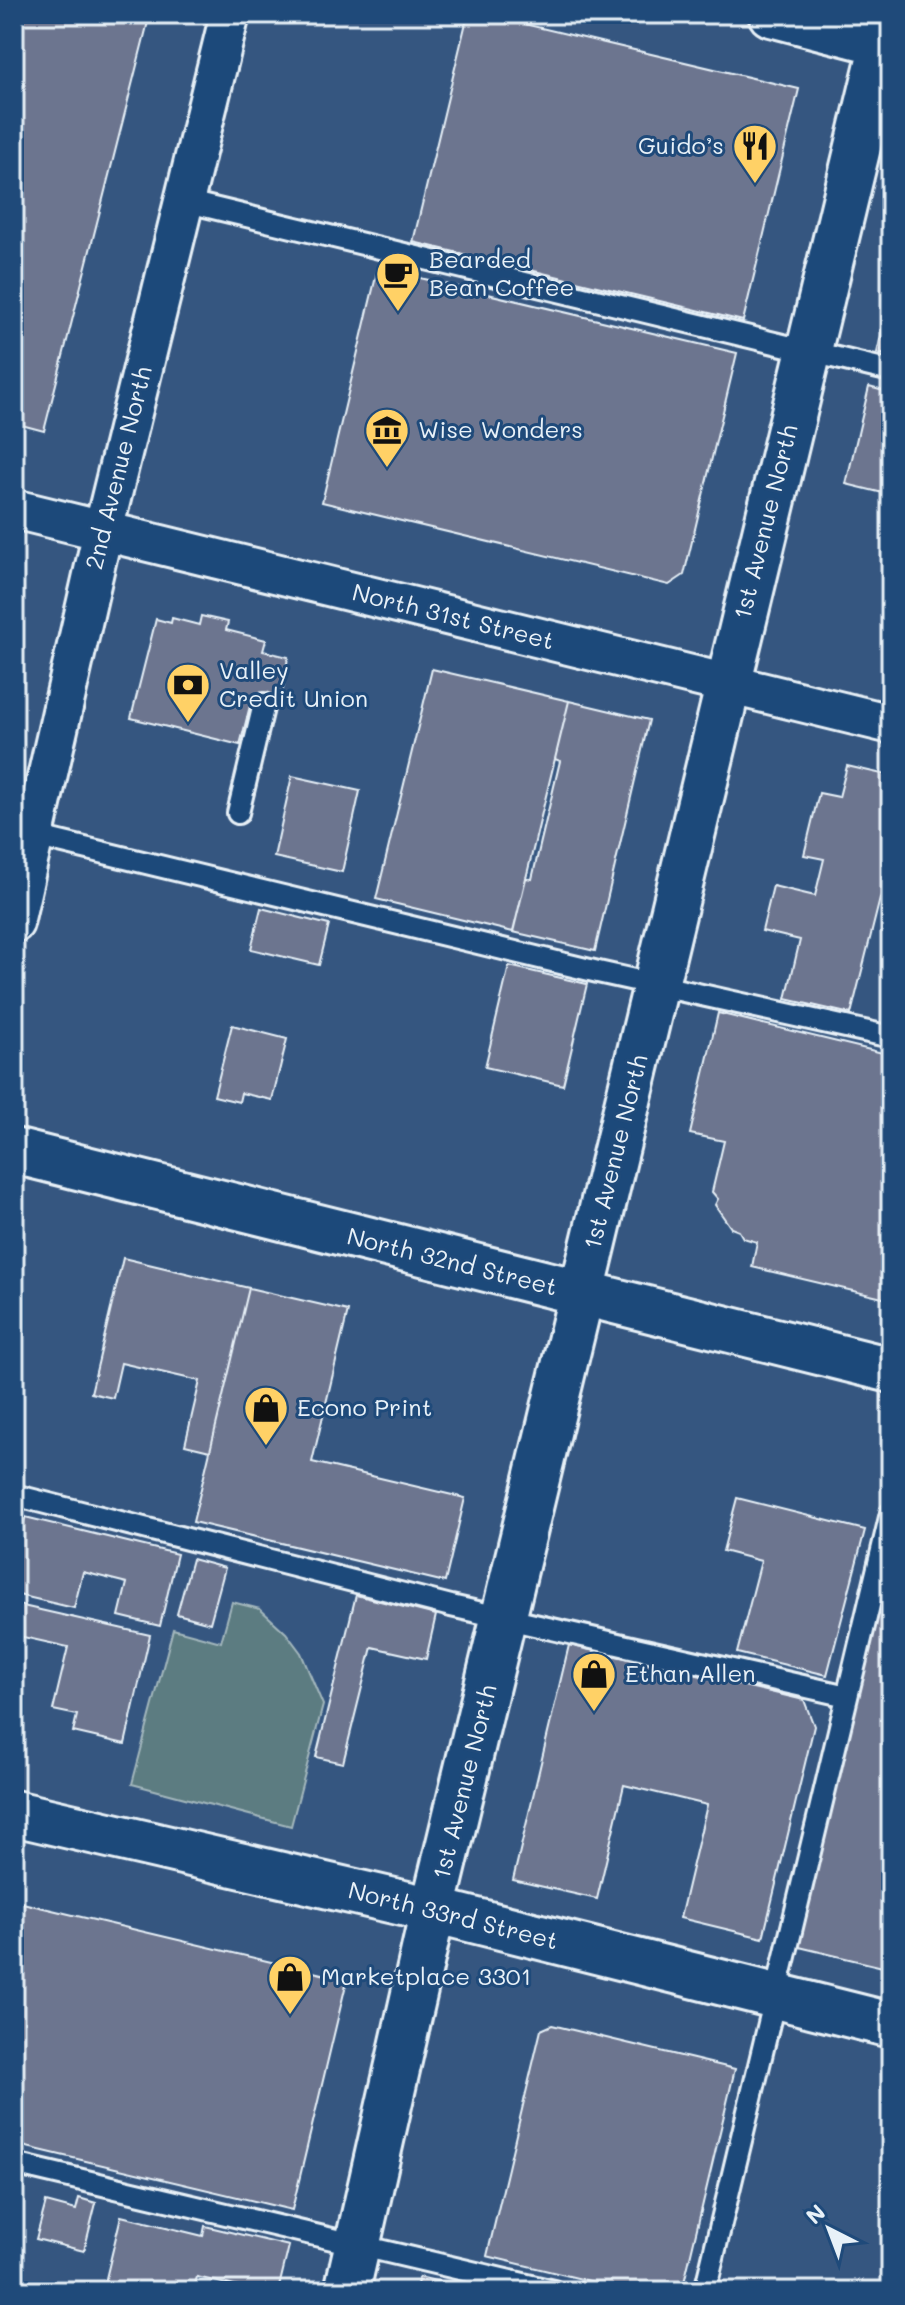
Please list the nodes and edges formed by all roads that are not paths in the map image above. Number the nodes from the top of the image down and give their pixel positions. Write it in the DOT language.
graph roads {
  1 [pos="230,14"];
  2 [pos="771,14"];
  3 [pos="888,34"];
  4 [pos="184,201"];
  5 [pos="808,352"];
  6 [pos="891,371"];
  7 [pos="14,509"];
  8 [pos="103,531"];
  9 [pos="727,684"];
  10 [pos="264,704"];
  11 [pos="891,724"];
  12 [pos="238,813"];
  13 [pos="24,834"];
  14 [pos="14,923"];
  15 [pos="656,985"];
  16 [pos="891,1037"];
  17 [pos="14,1151"];
  18 [pos="583,1295"];
  19 [pos="891,1370"];
  20 [pos="14,1495"];
  21 [pos="891,1513"];
  22 [pos="506,1619"];
  23 [pos="847,1696"];
  24 [pos="14,1813"];
  25 [pos="433,1910"];
  26 [pos="776,1996"];
  27 [pos="891,2025"];
  28 [pos="14,2164"];
  29 [pos="359,2245"];
  30 [pos="347,2291"];
  31 [pos="553,2291"];
  32 [pos="705,2291"];
  1 -- 4 [label="street, 2nd Avenue North"];
  2 -- 3 [label="main road"];
  3 -- 5 [label="main road, 1st Avenue North"];
  4 -- 5 [label="lane"];
  4 -- 8 [label="street, 2nd Avenue North"];
  5 -- 6 [label="lane"];
  5 -- 9 [label="main road, 1st Avenue North"];
  7 -- 8 [label="street, North 31st Street"];
  8 -- 9 [label="street, North 31st Street"];
  8 -- 13 [label="street, 2nd Avenue North"];
  9 -- 11 [label="street, North 31st Street"];
  9 -- 15 [label="main road, 1st Avenue North"];
  10 -- 12 [label="lane"];
  13 -- 14 [label="street, 2nd Avenue North"];
  13 -- 15 [label="lane"];
  15 -- 16 [label="lane"];
  15 -- 18 [label="main road, 1st Avenue North"];
  17 -- 18 [label="main road, North 32nd Street"];
  18 -- 19 [label="main road, North 32nd Street"];
  18 -- 22 [label="main road, 1st Avenue North"];
  20 -- 22 [label="lane"];
  21 -- 23 [label="lane"];
  22 -- 23 [label="lane"];
  22 -- 25 [label="main road, 1st Avenue North"];
  23 -- 26 [label="lane"];
  24 -- 25 [label="main road, North 33rd Street"];
  25 -- 26 [label="main road, North 33rd Street"];
  25 -- 29 [label="main road, 1st Avenue North"];
  26 -- 27 [label="main road, North 33rd Street"];
  26 -- 32 [label="lane"];
  28 -- 29 [label="lane"];
  29 -- 30 [label="main road, 1st Avenue North"];
  29 -- 31 [label="lane"];
}
